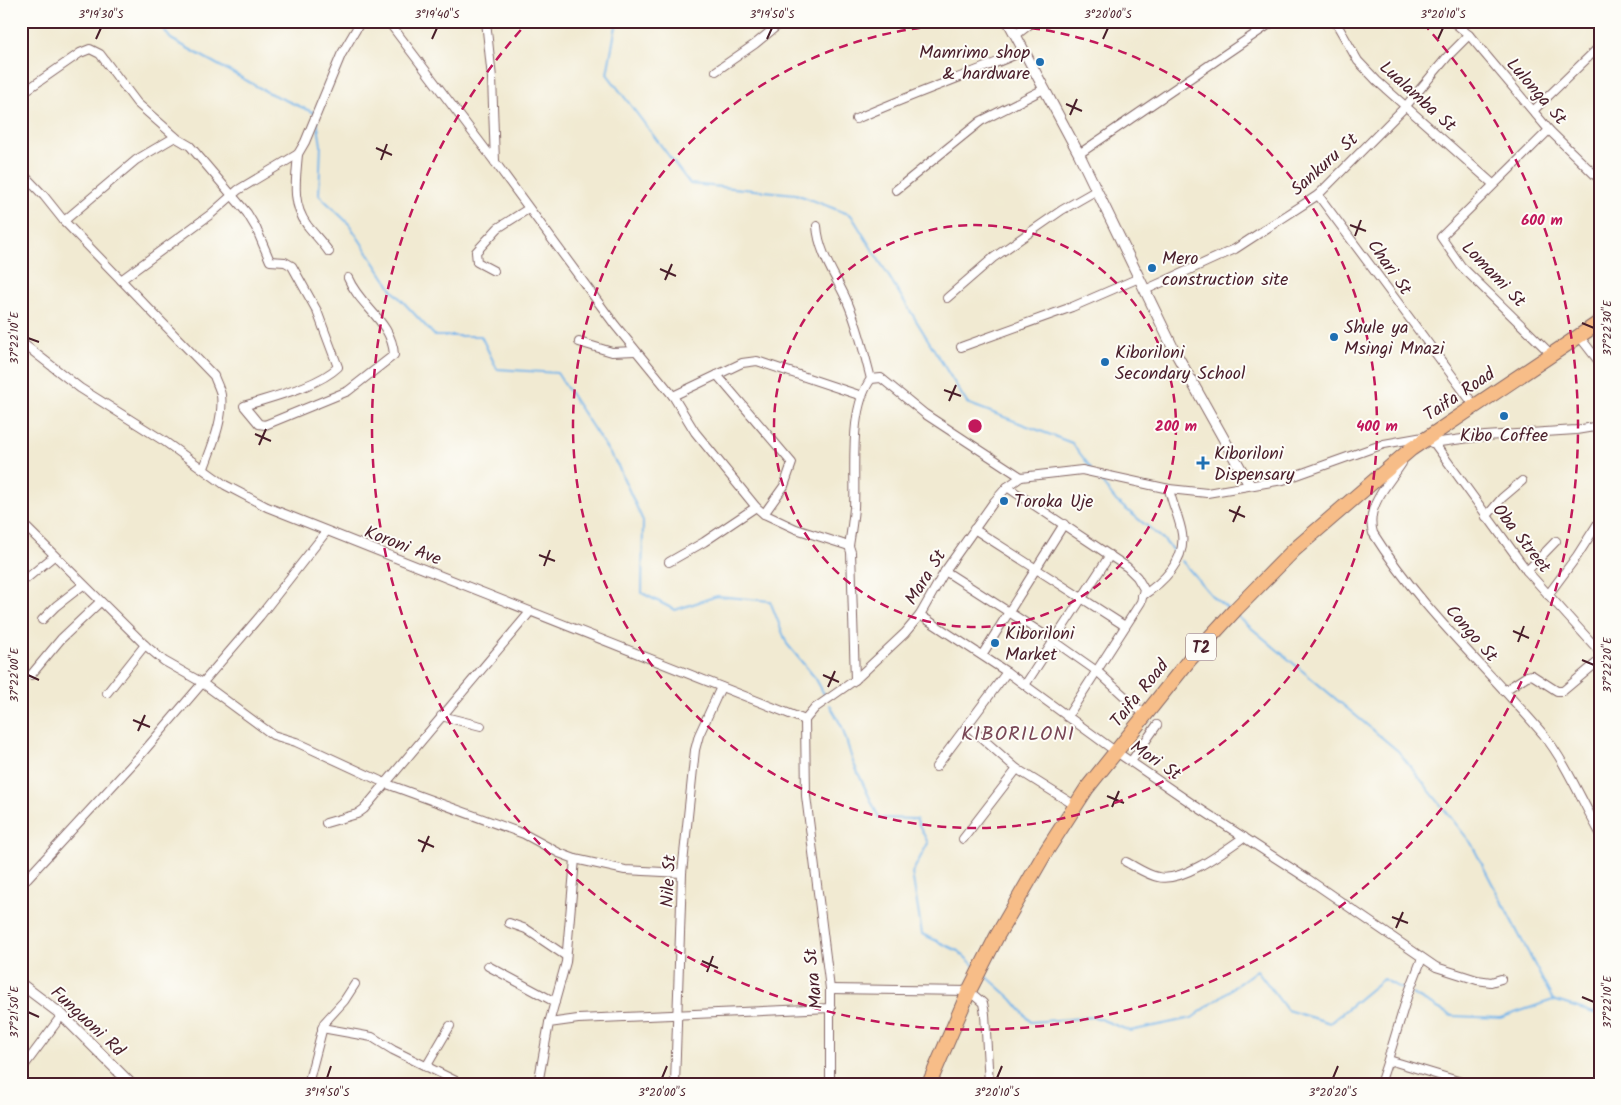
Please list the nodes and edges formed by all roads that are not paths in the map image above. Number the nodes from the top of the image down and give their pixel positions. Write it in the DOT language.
graph roads {
  1 [pos="361,21"];
  2 [pos="388,21"];
  3 [pos="486,21"];
  4 [pos="783,21"];
  5 [pos="1008,21"];
  6 [pos="1034,21"];
  7 [pos="1274,21"];
  8 [pos="1335,21"];
  9 [pos="1452,21"];
  10 [pos="1016,35"];
  11 [pos="1469,35"];
  12 [pos="1600,46"];
  13 [pos="1024,52"];
  14 [pos="716,70"];
  15 [pos="1044,89"];
  16 [pos="21,94"];
  17 [pos="1406,107"];
  18 [pos="1534,110"];
  19 [pos="856,119"];
  20 [pos="1549,130"];
  21 [pos="175,136"];
  22 [pos="298,154"];
  23 [pos="1079,154"];
  24 [pos="495,162"];
  25 [pos="21,172"];
  26 [pos="1600,180"];
  27 [pos="1493,184"];
  28 [pos="896,190"];
  29 [pos="1097,190"];
  30 [pos="1318,195"];
  31 [pos="231,196"];
  32 [pos="528,209"];
  33 [pos="64,221"];
  34 [pos="817,226"];
  35 [pos="329,252"];
  36 [pos="494,271"];
  37 [pos="348,278"];
  38 [pos="1139,278"];
  39 [pos="121,280"];
  40 [pos="1145,290"];
  41 [pos="947,298"];
  42 [pos="1600,322"];
  43 [pos="1579,336"];
  44 [pos="21,342"];
  45 [pos="579,342"];
  46 [pos="962,346"];
  47 [pos="635,351"];
  48 [pos="1552,354"];
  49 [pos="1600,363"];
  50 [pos="717,375"];
  51 [pos="871,379"];
  52 [pos="672,396"];
  53 [pos="862,396"];
  54 [pos="1474,404"];
  55 [pos="1600,426"];
  56 [pos="1430,440"];
  57 [pos="1411,449"];
  58 [pos="204,468"];
  59 [pos="1021,477"];
  60 [pos="1522,482"];
  61 [pos="1249,484"];
  62 [pos="1007,487"];
  63 [pos="1169,489"];
  64 [pos="756,507"];
  65 [pos="764,514"];
  66 [pos="1486,517"];
  67 [pos="1600,520"];
  68 [pos="21,522"];
  69 [pos="1064,524"];
  70 [pos="974,530"];
  71 [pos="326,532"];
  72 [pos="1556,541"];
  73 [pos="849,546"];
  74 [pos="54,556"];
  75 [pos="1110,556"];
  76 [pos="669,562"];
  77 [pos="1036,569"];
  78 [pos="945,571"];
  79 [pos="1528,571"];
  80 [pos="21,583"];
  81 [pos="83,585"];
  82 [pos="1548,594"];
  83 [pos="1142,596"];
  84 [pos="1082,599"];
  85 [pos="100,602"];
  86 [pos="530,612"];
  87 [pos="1008,612"];
  88 [pos="920,615"];
  89 [pos="42,620"];
  90 [pos="1125,626"];
  91 [pos="1054,641"];
  92 [pos="145,645"];
  93 [pos="1600,652"];
  94 [pos="982,655"];
  95 [pos="1600,660"];
  96 [pos="1008,672"];
  97 [pos="1098,672"];
  98 [pos="31,675"];
  99 [pos="855,680"];
  100 [pos="202,682"];
  101 [pos="1025,685"];
  102 [pos="721,687"];
  103 [pos="1504,691"];
  104 [pos="107,693"];
  105 [pos="441,716"];
  106 [pos="1146,716"];
  107 [pos="1067,717"];
  108 [pos="805,720"];
  109 [pos="967,725"];
  110 [pos="1157,725"];
  111 [pos="481,726"];
  112 [pos="1115,751"];
  113 [pos="1132,760"];
  114 [pos="936,767"];
  115 [pos="1017,768"];
  116 [pos="387,784"];
  117 [pos="1076,806"];
  118 [pos="326,823"];
  119 [pos="1600,833"];
  120 [pos="1244,837"];
  121 [pos="963,839"];
  122 [pos="575,859"];
  123 [pos="1126,862"];
  124 [pos="682,873"];
  125 [pos="21,885"];
  126 [pos="509,923"];
  127 [pos="566,956"];
  128 [pos="1422,958"];
  129 [pos="488,966"];
  130 [pos="1501,979"];
  131 [pos="21,984"];
  132 [pos="354,984"];
  133 [pos="830,989"];
  134 [pos="969,991"];
  135 [pos="555,1002"];
  136 [pos="831,1008"];
  137 [pos="677,1014"];
  138 [pos="62,1015"];
  139 [pos="549,1023"];
  140 [pos="450,1026"];
  141 [pos="322,1028"];
  142 [pos="1386,1063"];
  143 [pos="426,1067"];
  144 [pos="21,1070"];
  145 [pos="131,1084"];
  146 [pos="308,1084"];
  147 [pos="462,1084"];
  148 [pos="538,1084"];
  149 [pos="675,1084"];
  150 [pos="830,1084"];
  151 [pos="929,1084"];
  152 [pos="989,1084"];
  153 [pos="1380,1084"];
  154 [pos="1468,1084"];
  1 -- 22 [label="street"];
  2 -- 24 [label="street"];
  3 -- 24 [label="street"];
  4 -- 14 [label="street"];
  5 -- 10 [label="street"];
  6 -- 10 [label="street"];
  7 -- 23 [label="street"];
  8 -- 17 [label="street, Lualamba St"];
  9 -- 11 [label="street, Lulonga St"];
  10 -- 13 [label="street"];
  11 -- 17 [label="street, Sankuru St"];
  11 -- 18 [label="street, Lulonga St"];
  12 -- 18 [label="street"];
  13 -- 15 [label="street"];
  13 -- 19 [label="street"];
  15 -- 23 [label="street"];
  15 -- 28 [label="street"];
  16 -- 21 [label="street"];
  17 -- 27 [label="street, Lualamba St"];
  17 -- 30 [label="street, Sankuru St"];
  18 -- 20 [label="street, Lulonga St"];
  20 -- 26 [label="street, Lulonga St"];
  20 -- 27 [label="street, Lomami St"];
  21 -- 31 [label="street"];
  21 -- 33 [label="street"];
  22 -- 31 [label="street"];
  22 -- 35 [label="street"];
  23 -- 29 [label="street"];
  24 -- 32 [label="street"];
  25 -- 33 [label="street"];
  27 -- 48 [label="street, Lomami St"];
  29 -- 38 [label="street"];
  29 -- 41 [label="street"];
  30 -- 40 [label="street, Sankuru St"];
  30 -- 54 [label="street, Chari St"];
  31 -- 37 [label="street"];
  31 -- 39 [label="street"];
  32 -- 36 [label="street"];
  32 -- 47 [label="street"];
  33 -- 39 [label="street"];
  34 -- 51 [label="street"];
  38 -- 40 [label="street"];
  38 -- 46 [label="street"];
  39 -- 58 [label="street"];
  40 -- 61 [label="street"];
  42 -- 43 [label="highway, Taifa Road / T2"];
  43 -- 48 [label="highway, Taifa Road / T2"];
  43 -- 49 [label="street"];
  44 -- 58 [label="street, Koroni Ave"];
  45 -- 47 [label="street"];
  47 -- 52 [label="street"];
  48 -- 54 [label="highway, Taifa Road / T2"];
  50 -- 52 [label="street"];
  50 -- 53 [label="street"];
  50 -- 65 [label="street"];
  51 -- 53 [label="street"];
  51 -- 59 [label="street"];
  52 -- 64 [label="street"];
  53 -- 73 [label="street"];
  54 -- 56 [label="highway, Taifa Road / T2"];
  55 -- 56 [label="street, Mara St"];
  56 -- 57 [label="highway, Taifa Road / T2"];
  56 -- 61 [label="street, Mara St"];
  56 -- 66 [label="street, Oba Street"];
  57 -- 103 [label="street, Congo St"];
  57 -- 106 [label="highway, Taifa Road / T2"];
  58 -- 71 [label="street, Koroni Ave"];
  59 -- 62 [label="street, Mara St"];
  59 -- 63 [label="street, Mara St"];
  60 -- 66 [label="street"];
  61 -- 63 [label="street, Mara St"];
  62 -- 69 [label="street"];
  62 -- 70 [label="street, Mara St"];
  63 -- 83 [label="street"];
  64 -- 65 [label="street"];
  64 -- 76 [label="street"];
  65 -- 73 [label="street"];
  66 -- 79 [label="street, Oba Street"];
  67 -- 82 [label="street"];
  68 -- 74 [label="street"];
  69 -- 75 [label="street"];
  69 -- 77 [label="street"];
  70 -- 77 [label="street"];
  70 -- 78 [label="street, Mara St"];
  71 -- 86 [label="street, Koroni Ave"];
  71 -- 100 [label="street"];
  72 -- 79 [label="street"];
  73 -- 99 [label="street"];
  74 -- 80 [label="street"];
  74 -- 81 [label="street"];
  75 -- 83 [label="street"];
  75 -- 84 [label="street"];
  77 -- 84 [label="street"];
  77 -- 87 [label="street"];
  78 -- 87 [label="street"];
  78 -- 88 [label="street, Mara St"];
  79 -- 82 [label="street, Oba Street"];
  81 -- 85 [label="street"];
  81 -- 89 [label="street"];
  82 -- 93 [label="street, Oba Street"];
  83 -- 90 [label="street"];
  84 -- 90 [label="street"];
  84 -- 91 [label="street"];
  85 -- 92 [label="street"];
  85 -- 98 [label="street"];
  86 -- 102 [label="street, Koroni Ave"];
  86 -- 105 [label="street"];
  87 -- 91 [label="street"];
  87 -- 94 [label="street"];
  88 -- 94 [label="street, Mori St"];
  88 -- 99 [label="street, Mara St"];
  90 -- 97 [label="street"];
  91 -- 97 [label="street"];
  91 -- 101 [label="street"];
  92 -- 100 [label="street"];
  92 -- 104 [label="street"];
  94 -- 96 [label="street, Mori St"];
  95 -- 103 [label="street"];
  96 -- 101 [label="street, Mori St"];
  96 -- 109 [label="street"];
  97 -- 106 [label="street"];
  97 -- 107 [label="street"];
  99 -- 108 [label="street, Mara St"];
  100 -- 116 [label="street"];
  100 -- 125 [label="street"];
  101 -- 107 [label="street, Mori St"];
  102 -- 108 [label="street, Koroni Ave"];
  102 -- 124 [label="street, Nile St"];
  103 -- 119 [label="street, Congo St"];
  105 -- 111 [label="street"];
  105 -- 116 [label="street"];
  106 -- 112 [label="highway, Taifa Road / T2"];
  107 -- 112 [label="street, Mori St"];
  108 -- 133 [label="street, Mara St"];
  109 -- 114 [label="street"];
  109 -- 115 [label="street"];
  110 -- 113 [label="street"];
  112 -- 113 [label="street, Mori St"];
  112 -- 117 [label="highway, Taifa Road / T2"];
  113 -- 120 [label="street, Mori St"];
  115 -- 117 [label="street"];
  115 -- 121 [label="street"];
  116 -- 118 [label="street"];
  116 -- 122 [label="street"];
  117 -- 134 [label="highway, Taifa Road / T2"];
  120 -- 123 [label="street"];
  120 -- 128 [label="street, Mori St"];
  122 -- 124 [label="street"];
  122 -- 127 [label="street"];
  124 -- 137 [label="street, Nile St"];
  126 -- 127 [label="street"];
  127 -- 135 [label="street"];
  128 -- 130 [label="street, Mori St"];
  128 -- 142 [label="street"];
  129 -- 135 [label="street"];
  131 -- 138 [label="street, Funguoni Rd"];
  132 -- 141 [label="street"];
  133 -- 134 [label="street"];
  133 -- 136 [label="street, Mara St"];
  134 -- 151 [label="highway, Taifa Road / T2"];
  134 -- 152 [label="street"];
  135 -- 139 [label="street"];
  136 -- 137 [label="street"];
  136 -- 150 [label="street, Mara St"];
  137 -- 139 [label="street"];
  137 -- 149 [label="street, Nile St"];
  138 -- 144 [label="street"];
  138 -- 145 [label="street, Funguoni Rd"];
  139 -- 148 [label="street"];
  140 -- 143 [label="street"];
  141 -- 143 [label="street"];
  141 -- 146 [label="street"];
  142 -- 153 [label="street"];
  142 -- 154 [label="street"];
  143 -- 147 [label="street"];
}
